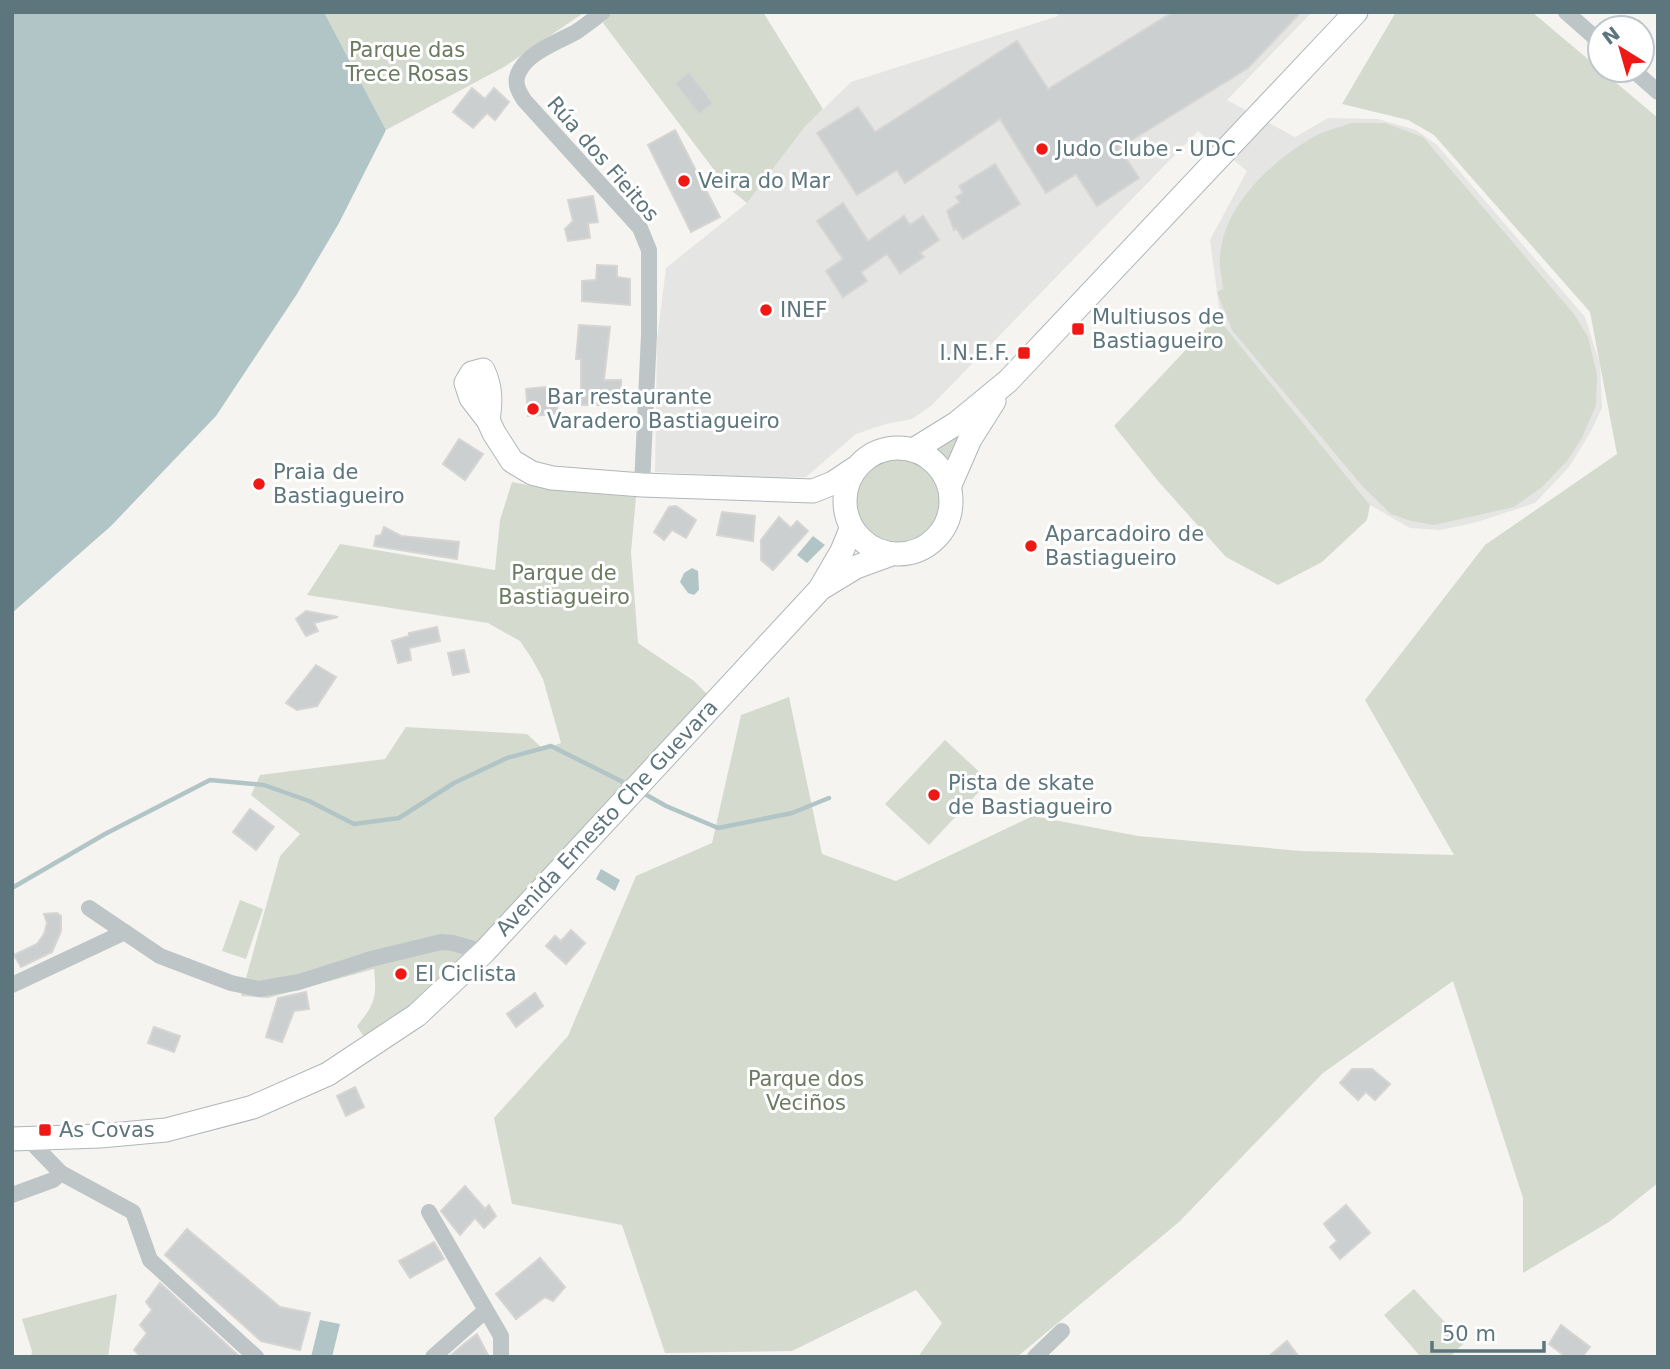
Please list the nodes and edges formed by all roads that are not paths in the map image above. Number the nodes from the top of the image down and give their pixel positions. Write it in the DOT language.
graph roads {
  1 [pos="603,12"];
  2 [pos="1356,12"];
  3 [pos="1566,12"];
  4 [pos="1586,30"];
  5 [pos="1008,381"];
  6 [pos="488,419"];
  7 [pos="915,449"];
  8 [pos="854,469"];
  9 [pos="642,485"];
  10 [pos="950,485"];
  11 [pos="784,492"];
  12 [pos="848,522"];
  13 [pos="889,555"];
  14 [pos="820,589"];
  15 [pos="89,908"];
  16 [pos="125,932"];
  17 [pos="484,952"];
  18 [pos="12,985"];
  19 [pos="17,1137"];
  20 [pos="61,1173"];
  21 [pos="12,1195"];
  22 [pos="429,1212"];
  23 [pos="485,1311"];
  24 [pos="1062,1331"];
  25 [pos="256,1357"];
  26 [pos="433,1357"];
  27 [pos="501,1357"];
  28 [pos="1035,1357"];
  1 -- 9 [label="street, Rúa dos Fieitos"];
  2 -- 5 [label="main road"];
  3 -- 4 [label="street"];
  5 -- 7 [label="main road"];
  5 -- 10 [label="main road"];
  6 -- 9 [label="main road"];
  7 -- 8 [label="main road"];
  7 -- 10 [label="main road"];
  8 -- 11 [label="main road"];
  8 -- 12 [label="main road"];
  9 -- 11 [label="main road"];
  10 -- 13 [label="main road"];
  11 -- 12 [label="main road"];
  12 -- 13 [label="main road"];
  12 -- 14 [label="main road, Avenida Ernesto Che Guevara"];
  13 -- 14 [label="main road, Avenida Ernesto Che Guevara"];
  14 -- 17 [label="main road, Avenida Ernesto Che Guevara"];
  15 -- 16 [label="street"];
  16 -- 17 [label="street"];
  16 -- 18 [label="street"];
  17 -- 19 [label="main road, Avenida Ernesto Che Guevara"];
  19 -- 20 [label="street"];
  20 -- 21 [label="street"];
  20 -- 25 [label="street"];
  22 -- 23 [label="street"];
  23 -- 26 [label="street"];
  23 -- 27 [label="street"];
  24 -- 28 [label="street"];
}
